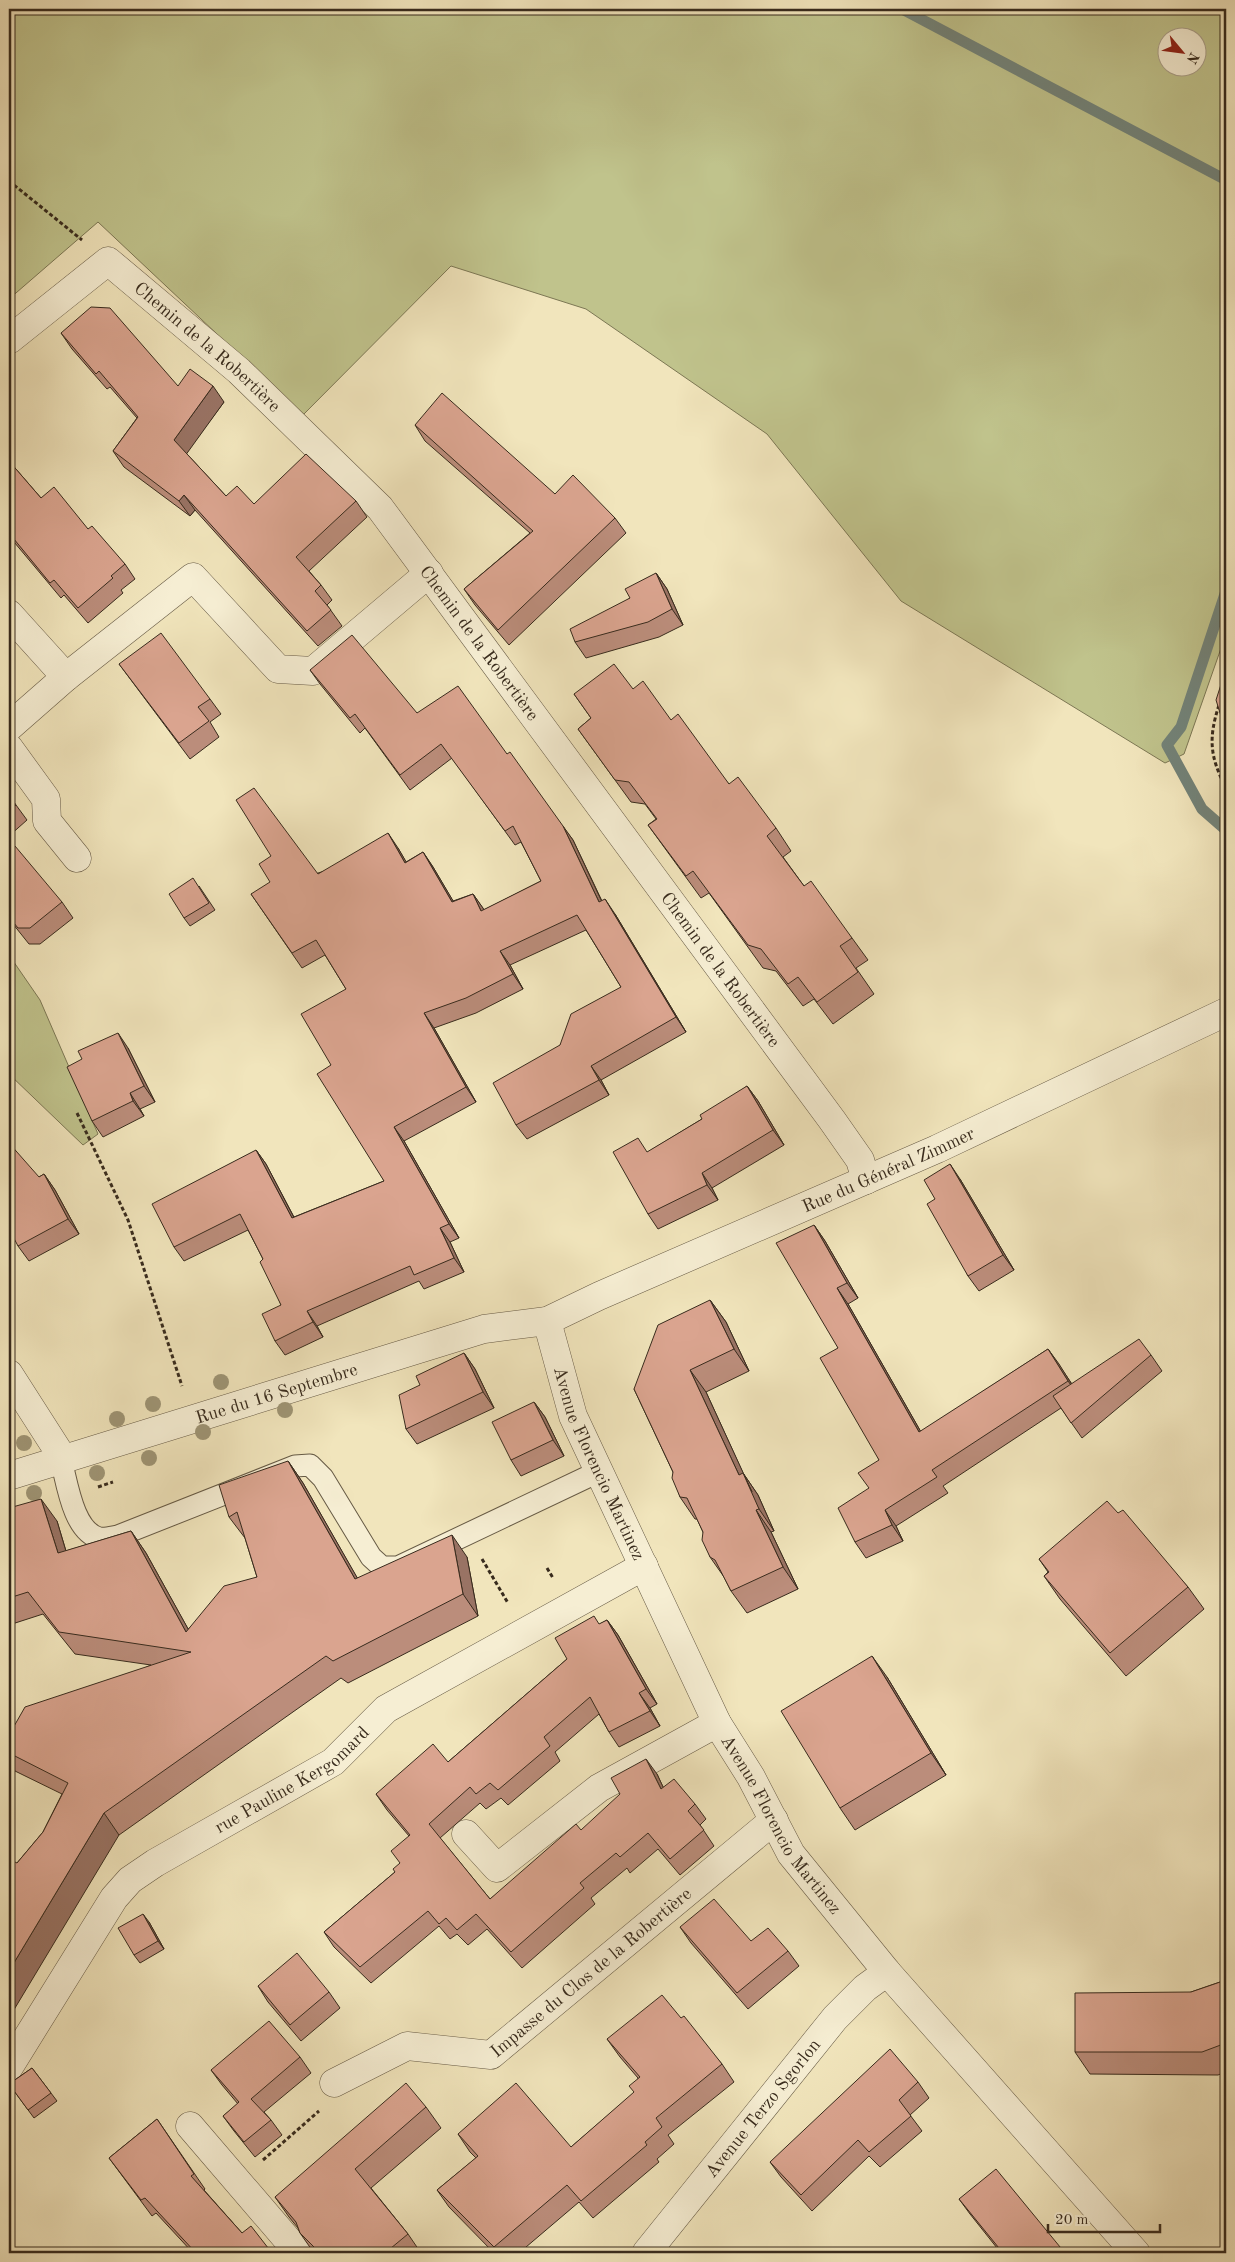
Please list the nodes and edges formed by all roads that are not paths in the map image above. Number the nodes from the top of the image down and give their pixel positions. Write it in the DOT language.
graph roads {
  1 [pos="9,340"];
  2 [pos="429,573"];
  3 [pos="9,614"];
  4 [pos="66,677"];
  5 [pos="9,727"];
  6 [pos="9,748"];
  7 [pos="77,858"];
  8 [pos="1226,1012"];
  9 [pos="866,1180"];
  10 [pos="547,1321"];
  11 [pos="9,1374"];
  12 [pos="60,1460"];
  13 [pos="600,1471"];
  14 [pos="9,1476"];
  15 [pos="644,1566"];
  16 [pos="717,1723"];
  17 [pos="774,1820"];
  18 [pos="466,1834"];
  19 [pos="887,1972"];
  20 [pos="9,2067"];
  21 [pos="334,2083"];
  22 [pos="190,2126"];
  23 [pos="299,2253"];
  24 [pos="646,2253"];
  25 [pos="1136,2253"];
  1 -- 2 [label="street, Chemin de la Robertière"];
  2 -- 4 [label="street"];
  2 -- 9 [label="street, Chemin de la Robertière"];
  3 -- 4 [label="street"];
  4 -- 5 [label="street"];
  6 -- 7 [label="street"];
  8 -- 9 [label="street, Rue du Général Zimmer"];
  9 -- 10 [label="street, Rue du Général Zimmer"];
  10 -- 12 [label="street, Rue du 16 Septembre"];
  10 -- 13 [label="street, Avenue Florencio Martinez"];
  11 -- 12 [label="street"];
  12 -- 13 [label="lane"];
  12 -- 14 [label="street, Rue du 16 Septembre"];
  13 -- 15 [label="street, Avenue Florencio Martinez"];
  15 -- 16 [label="street, Avenue Florencio Martinez"];
  15 -- 20 [label="street, rue Pauline Kergomard"];
  16 -- 17 [label="street, Avenue Florencio Martinez"];
  16 -- 18 [label="street"];
  17 -- 19 [label="street, Avenue Florencio Martinez"];
  17 -- 21 [label="street, Impasse du Clos de la Robertière"];
  19 -- 24 [label="street, Avenue Terzo Sgorlon"];
  19 -- 25 [label="street, Avenue Florencio Martinez"];
  22 -- 23 [label="street"];
}
